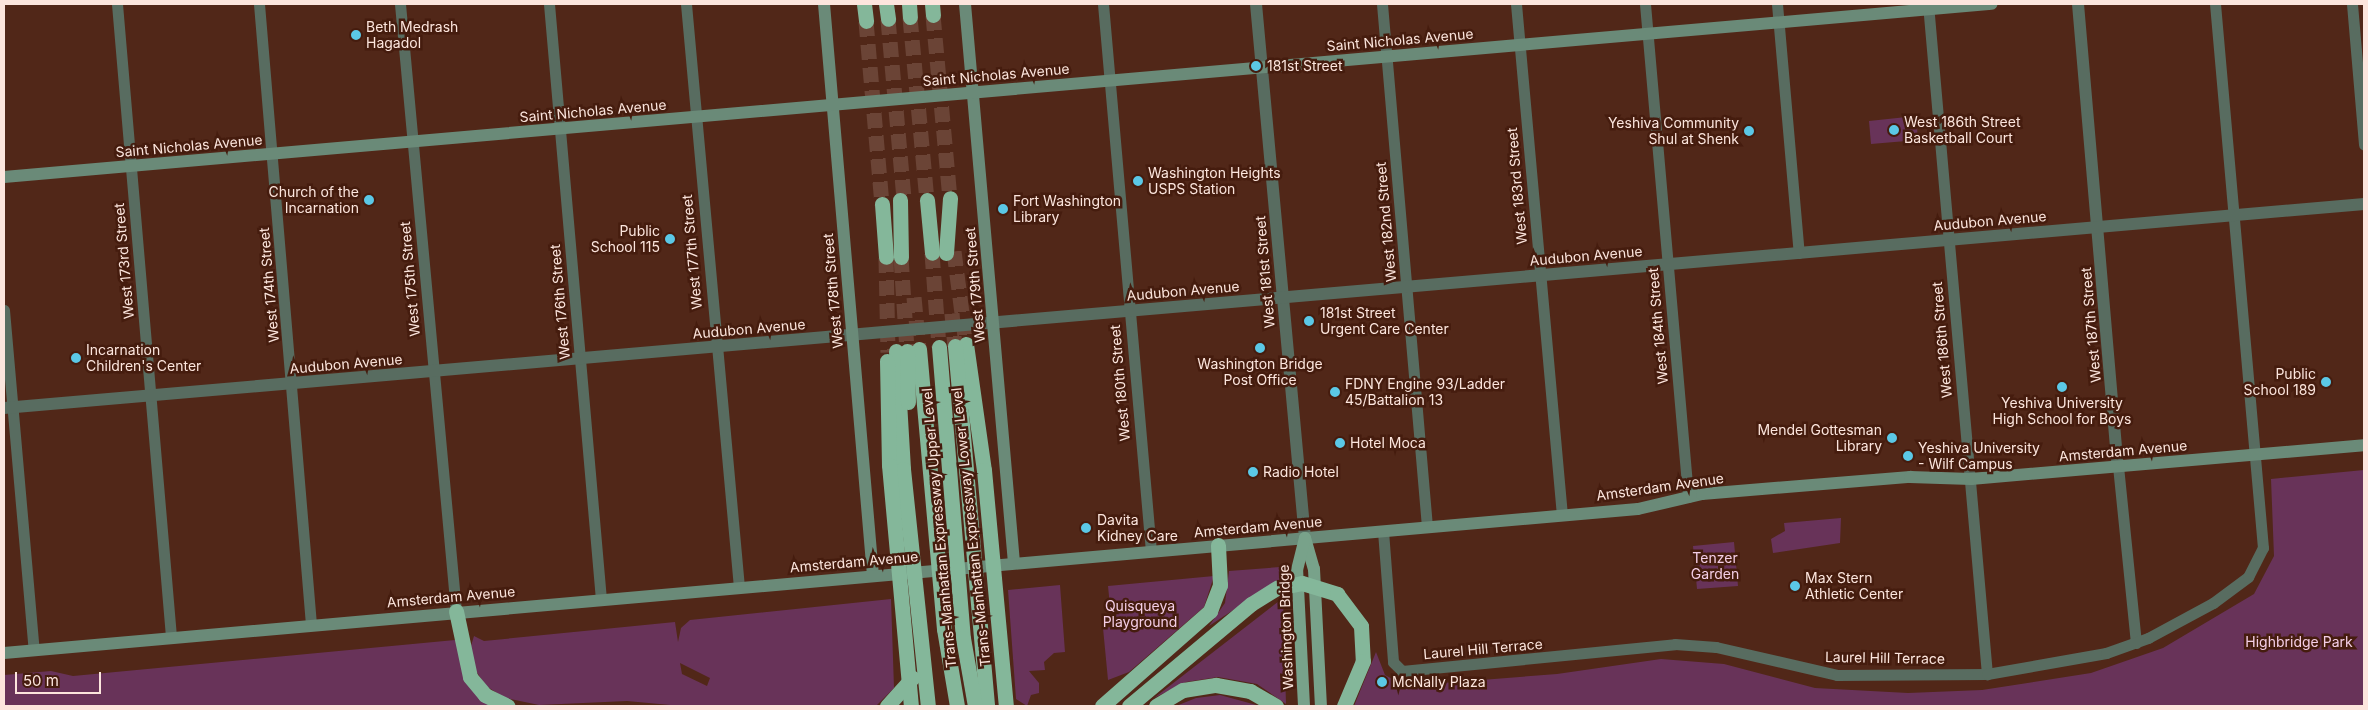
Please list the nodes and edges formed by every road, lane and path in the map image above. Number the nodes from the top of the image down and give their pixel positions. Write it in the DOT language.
graph roads {
  1 [pos="117,4"];
  2 [pos="259,4"];
  3 [pos="400,4"];
  4 [pos="549,4"];
  5 [pos="686,4"];
  6 [pos="824,4"];
  7 [pos="864,4"];
  8 [pos="886,4"];
  9 [pos="965,4"];
  10 [pos="1103,4"];
  11 [pos="1256,4"];
  12 [pos="1382,4"];
  13 [pos="1516,4"];
  14 [pos="1645,4"];
  15 [pos="1777,4"];
  16 [pos="1991,4"];
  17 [pos="2078,4"];
  18 [pos="2215,4"];
  19 [pos="2352,4"];
  20 [pos="1928,6"];
  21 [pos="888,19"];
  22 [pos="866,21"];
  23 [pos="1779,22"];
  24 [pos="1648,34"];
  25 [pos="1520,45"];
  26 [pos="1386,56"];
  27 [pos="1261,67"];
  28 [pos="1109,80"];
  29 [pos="973,92"];
  30 [pos="832,104"];
  31 [pos="696,117"];
  32 [pos="560,129"];
  33 [pos="413,141"];
  34 [pos="2364,144"];
  35 [pos="272,153"];
  36 [pos="130,166"];
  37 [pos="4,177"];
  38 [pos="950,198"];
  39 [pos="902,200"];
  40 [pos="927,200"];
  41 [pos="882,204"];
  42 [pos="2364,204"];
  43 [pos="2233,215"];
  44 [pos="2097,227"];
  45 [pos="1948,240"];
  46 [pos="1799,253"];
  47 [pos="1668,264"];
  48 [pos="1540,275"];
  49 [pos="1406,287"];
  50 [pos="1282,298"];
  51 [pos="4,310"];
  52 [pos="1129,311"];
  53 [pos="993,323"];
  54 [pos="852,336"];
  55 [pos="716,347"];
  56 [pos="903,351"];
  57 [pos="580,359"];
  58 [pos="433,372"];
  59 [pos="292,384"];
  60 [pos="150,396"];
  61 [pos="8,407"];
  62 [pos="2364,445"];
  63 [pos="2255,454"];
  64 [pos="2118,466"];
  65 [pos="1971,479"];
  66 [pos="1688,497"];
  67 [pos="969,512"];
  68 [pos="1562,515"];
  69 [pos="1427,527"];
  70 [pos="1383,531"];
  71 [pos="1305,538"];
  72 [pos="1218,545"];
  73 [pos="1150,551"];
  74 [pos="1009,563"];
  75 [pos="948,568"];
  76 [pos="873,575"];
  77 [pos="739,587"];
  78 [pos="601,599"];
  79 [pos="456,611"];
  80 [pos="952,614"];
  81 [pos="311,624"];
  82 [pos="170,636"];
  83 [pos="2136,643"];
  84 [pos="34,650"];
  85 [pos="922,651"];
  86 [pos="4,653"];
  87 [pos="983,670"];
  88 [pos="1987,674"];
  89 [pos="508,706"];
  90 [pos="887,706"];
  91 [pos="911,706"];
  92 [pos="928,706"];
  93 [pos="951,706"];
  94 [pos="957,706"];
  95 [pos="964,706"];
  96 [pos="976,706"];
  97 [pos="988,706"];
  98 [pos="1006,706"];
  99 [pos="1011,706"];
  100 [pos="1102,706"];
  101 [pos="1130,706"];
  102 [pos="1156,706"];
  103 [pos="1276,706"];
  104 [pos="1304,706"];
  105 [pos="1320,706"];
  106 [pos="1344,706"];
  1 -- 36 [label="street, West 173rd Street"];
  2 -- 35 [label="street, West 174th Street"];
  3 -- 33 [label="street, West 175th Street"];
  4 -- 32 [label="street, West 176th Street"];
  5 -- 31 [label="street, West 177th Street"];
  6 -- 30 [label="main road, West 178th Street"];
  7 -- 22 [label="highway"];
  8 -- 21 [label="highway"];
  9 -- 29 [label="main road, West 179th Street"];
  10 -- 28 [label="street, West 180th Street"];
  11 -- 27 [label="street, West 181st Street"];
  12 -- 26 [label="street, West 182nd Street"];
  13 -- 25 [label="street, West 183rd Street"];
  14 -- 24 [label="street, West 184th Street"];
  15 -- 23 [label="street"];
  16 -- 20 [label="main road, Saint Nicholas Avenue"];
  17 -- 44 [label="street, West 187th Street"];
  18 -- 43 [label="street, Laurel Hill Terrace"];
  19 -- 34 [label="street"];
  20 -- 23 [label="main road, Saint Nicholas Avenue"];
  20 -- 45 [label="street, West 186th Street"];
  23 -- 24 [label="main road, Saint Nicholas Avenue"];
  23 -- 46 [label="street"];
  24 -- 25 [label="main road, Saint Nicholas Avenue"];
  24 -- 47 [label="street, West 184th Street"];
  25 -- 26 [label="main road, Saint Nicholas Avenue"];
  25 -- 48 [label="street, West 183rd Street"];
  26 -- 27 [label="main road, Saint Nicholas Avenue"];
  26 -- 49 [label="street, West 182nd Street"];
  27 -- 28 [label="main road, Saint Nicholas Avenue"];
  27 -- 50 [label="street, West 181st Street"];
  28 -- 29 [label="main road, Saint Nicholas Avenue"];
  28 -- 52 [label="street, West 180th Street"];
  29 -- 30 [label="main road, Saint Nicholas Avenue"];
  29 -- 53 [label="main road, West 179th Street"];
  30 -- 31 [label="main road, Saint Nicholas Avenue"];
  30 -- 54 [label="main road, West 178th Street"];
  31 -- 32 [label="main road, Saint Nicholas Avenue"];
  31 -- 55 [label="street, West 177th Street"];
  32 -- 33 [label="main road, Saint Nicholas Avenue"];
  32 -- 57 [label="street, West 176th Street"];
  33 -- 35 [label="main road, Saint Nicholas Avenue"];
  33 -- 58 [label="street, West 175th Street"];
  35 -- 36 [label="main road, Saint Nicholas Avenue"];
  35 -- 59 [label="street, West 174th Street"];
  36 -- 37 [label="main road, Saint Nicholas Avenue"];
  36 -- 60 [label="street, West 173rd Street"];
  38 -- 40 [label="highway"];
  39 -- 41 [label="highway"];
  42 -- 43 [label="street, Audubon Avenue"];
  43 -- 44 [label="street, Audubon Avenue"];
  43 -- 63 [label="street, Laurel Hill Terrace"];
  44 -- 45 [label="street, Audubon Avenue"];
  44 -- 64 [label="street, West 187th Street"];
  45 -- 46 [label="street, Audubon Avenue"];
  45 -- 65 [label="street, West 186th Street"];
  46 -- 47 [label="street, Audubon Avenue"];
  47 -- 48 [label="street, Audubon Avenue"];
  47 -- 66 [label="street, West 184th Street"];
  48 -- 49 [label="street, Audubon Avenue"];
  48 -- 68 [label="street, West 183rd Street"];
  49 -- 50 [label="street, Audubon Avenue"];
  49 -- 69 [label="street, West 182nd Street"];
  50 -- 52 [label="street, Audubon Avenue"];
  50 -- 71 [label="street, West 181st Street"];
  51 -- 61 [label="street"];
  52 -- 53 [label="street, Audubon Avenue"];
  52 -- 73 [label="street, West 180th Street"];
  53 -- 54 [label="street, Audubon Avenue"];
  53 -- 74 [label="main road, West 179th Street"];
  54 -- 55 [label="street, Audubon Avenue"];
  54 -- 76 [label="main road, West 178th Street"];
  55 -- 57 [label="street, Audubon Avenue"];
  55 -- 77 [label="street, West 177th Street"];
  56 -- 85 [label="highway"];
  56 -- 91 [label="highway"];
  56 -- 94 [label="highway, Trans-Manhattan Expressway Upper Level"];
  57 -- 58 [label="street, Audubon Avenue"];
  57 -- 78 [label="street, West 176th Street"];
  58 -- 59 [label="street, Audubon Avenue"];
  58 -- 79 [label="street, West 175th Street"];
  59 -- 60 [label="street, Audubon Avenue"];
  59 -- 81 [label="street, West 174th Street"];
  60 -- 61 [label="street, Audubon Avenue"];
  60 -- 82 [label="street, West 173rd Street"];
  61 -- 84 [label="street"];
  62 -- 63 [label="main road, Amsterdam Avenue"];
  63 -- 64 [label="main road, Amsterdam Avenue"];
  63 -- 83 [label="street, Laurel Hill Terrace"];
  64 -- 65 [label="main road, Amsterdam Avenue"];
  64 -- 83 [label="street, West 187th Street"];
  65 -- 66 [label="main road, Amsterdam Avenue"];
  65 -- 88 [label="street, West 186th Street"];
  66 -- 68 [label="main road, Amsterdam Avenue"];
  67 -- 87 [label="highway"];
  67 -- 96 [label="highway, Trans-Manhattan Expressway Upper Level"];
  67 -- 98 [label="highway, Trans-Manhattan Expressway Lower Level"];
  68 -- 69 [label="main road, Amsterdam Avenue"];
  69 -- 70 [label="main road, Amsterdam Avenue"];
  70 -- 71 [label="main road, Amsterdam Avenue"];
  70 -- 88 [label="street, Laurel Hill Terrace"];
  71 -- 72 [label="main road, Amsterdam Avenue"];
  71 -- 104 [label="main road, Washington Bridge"];
  71 -- 105 [label="main road"];
  72 -- 73 [label="main road, Amsterdam Avenue"];
  72 -- 100 [label="highway"];
  73 -- 74 [label="main road, Amsterdam Avenue"];
  74 -- 75 [label="main road, Amsterdam Avenue"];
  75 -- 76 [label="main road, Amsterdam Avenue"];
  75 -- 80 [label="highway"];
  76 -- 77 [label="main road, Amsterdam Avenue"];
  77 -- 78 [label="main road, Amsterdam Avenue"];
  78 -- 79 [label="main road, Amsterdam Avenue"];
  79 -- 81 [label="main road, Amsterdam Avenue"];
  79 -- 89 [label="highway"];
  80 -- 93 [label="highway"];
  80 -- 95 [label="highway"];
  81 -- 82 [label="main road, Amsterdam Avenue"];
  82 -- 84 [label="main road, Amsterdam Avenue"];
  83 -- 88 [label="street, Laurel Hill Terrace"];
  84 -- 86 [label="main road, Amsterdam Avenue"];
  85 -- 90 [label="highway"];
  85 -- 92 [label="highway"];
  87 -- 97 [label="highway"];
  87 -- 99 [label="highway"];
  101 -- 106 [label="highway"];
  102 -- 103 [label="highway"];
}
